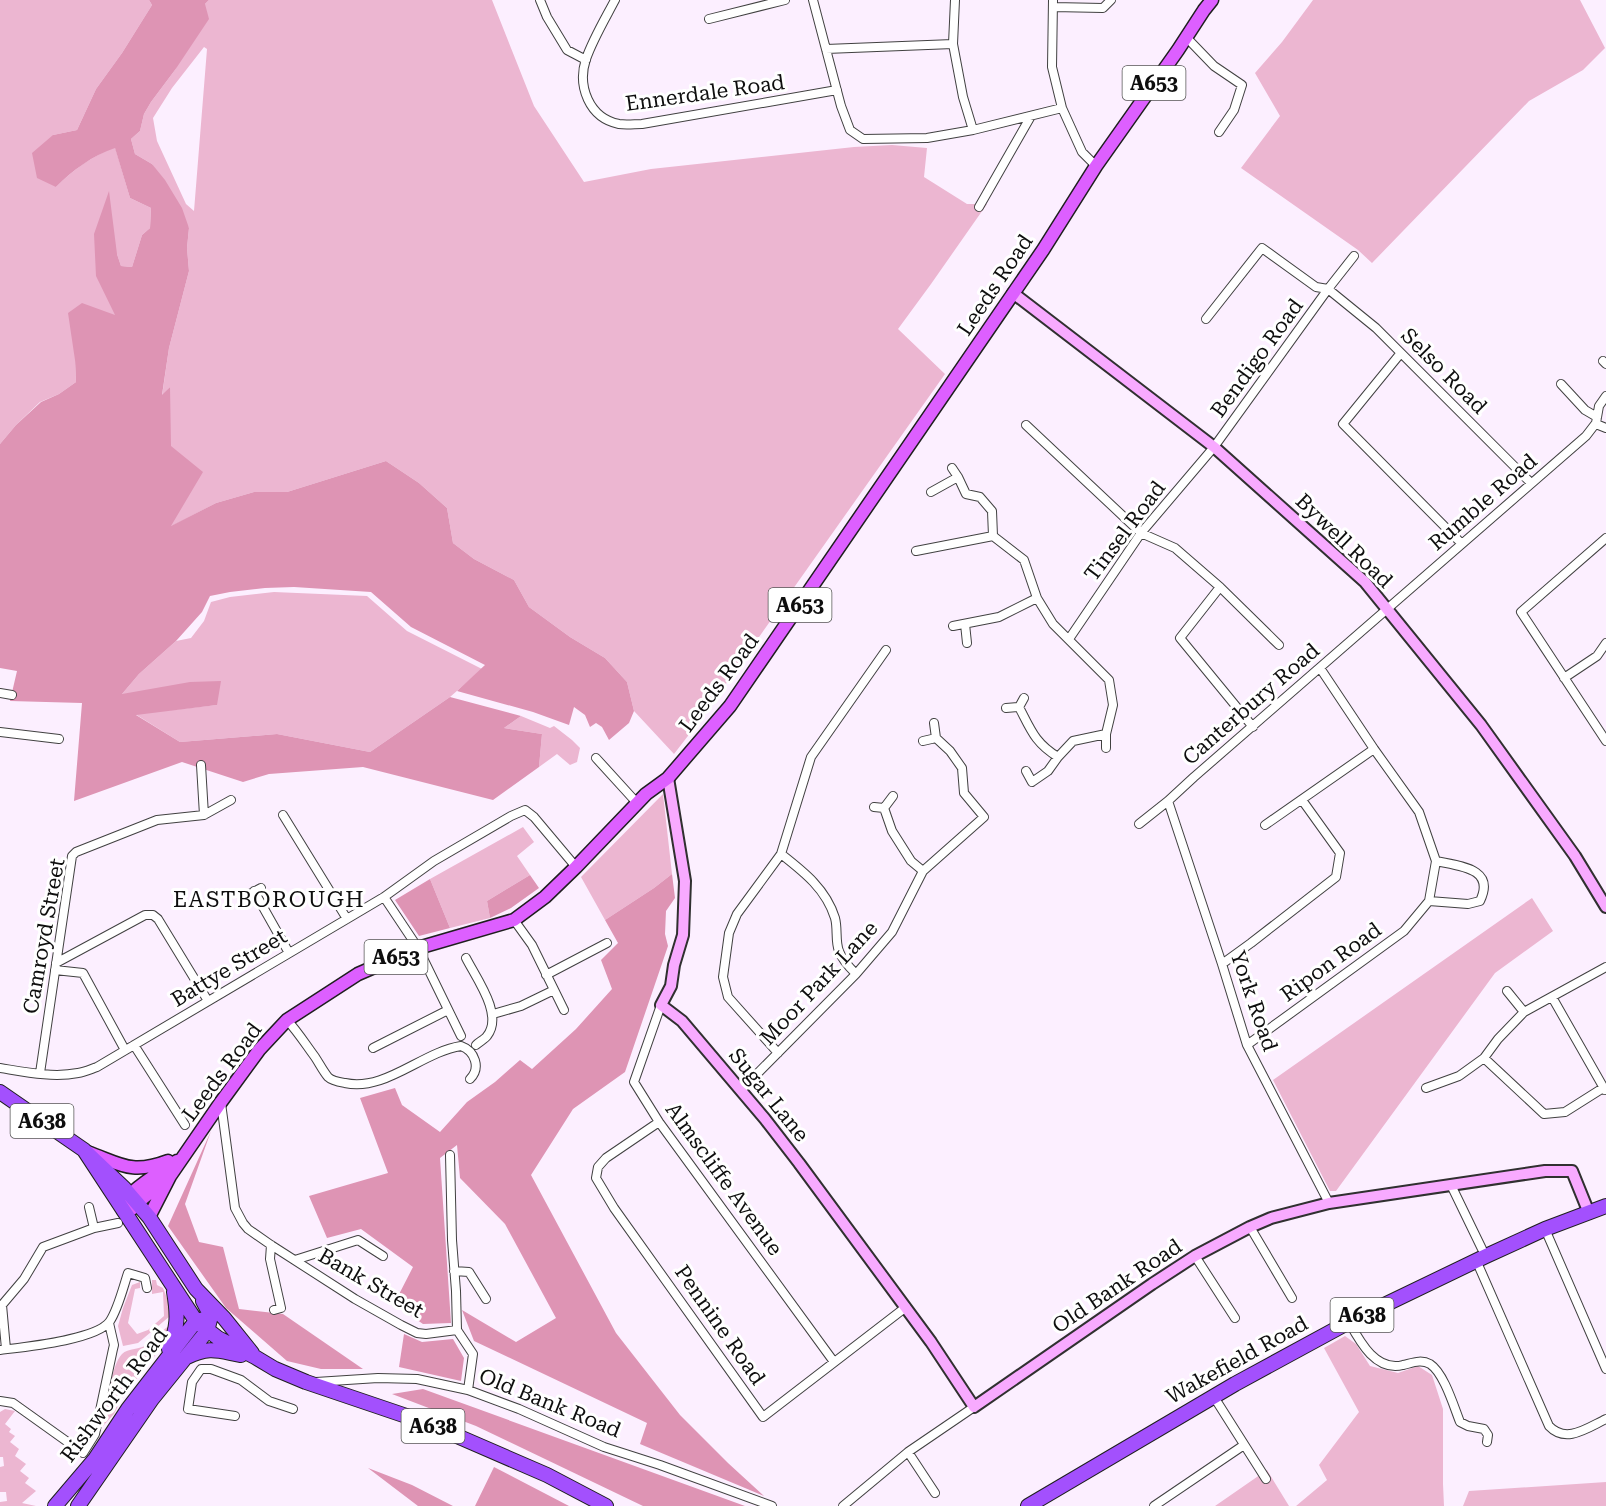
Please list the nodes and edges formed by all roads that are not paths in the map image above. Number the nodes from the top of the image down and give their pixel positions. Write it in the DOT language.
graph roads {
  1 [pos="540,0"];
  2 [pos="615,0"];
  3 [pos="785,0"];
  4 [pos="813,0"];
  5 [pos="956,0"];
  6 [pos="1111,0"];
  7 [pos="1212,0"];
  8 [pos="1053,4"];
  9 [pos="709,20"];
  10 [pos="1186,37"];
  11 [pos="953,44"];
  12 [pos="826,48"];
  13 [pos="586,60"];
  14 [pos="837,90"];
  15 [pos="1062,108"];
  16 [pos="1031,116"];
  17 [pos="973,130"];
  18 [pos="1219,132"];
  19 [pos="1096,166"];
  20 [pos="979,207"];
  21 [pos="1354,256"];
  22 [pos="1328,289"];
  23 [pos="1013,293"];
  24 [pos="1206,319"];
  25 [pos="1400,354"];
  26 [pos="1561,384"];
  27 [pos="1606,396"];
  28 [pos="1596,420"];
  29 [pos="1026,425"];
  30 [pos="1606,428"];
  31 [pos="1214,447"];
  32 [pos="952,468"];
  33 [pos="958,477"];
  34 [pos="1531,483"];
  35 [pos="931,492"];
  36 [pos="1141,533"];
  37 [pos="993,536"];
  38 [pos="1606,538"];
  39 [pos="1462,544"];
  40 [pos="916,551"];
  41 [pos="1220,587"];
  42 [pos="1037,598"];
  43 [pos="1387,609"];
  44 [pos="965,624"];
  45 [pos="953,626"];
  46 [pos="1069,639"];
  47 [pos="967,643"];
  48 [pos="1606,643"];
  49 [pos="1279,645"];
  50 [pos="886,650"];
  51 [pos="1320,668"];
  52 [pos="1564,678"];
  53 [pos="0,693"];
  54 [pos="12,695"];
  55 [pos="1024,698"];
  56 [pos="1019,707"];
  57 [pos="1006,708"];
  58 [pos="934,723"];
  59 [pos="1253,727"];
  60 [pos="0,732"];
  61 [pos="1106,734"];
  62 [pos="936,738"];
  63 [pos="59,739"];
  64 [pos="923,741"];
  65 [pos="1606,741"];
  66 [pos="1106,748"];
  67 [pos="1374,749"];
  68 [pos="1058,757"];
  69 [pos="596,758"];
  70 [pos="201,765"];
  71 [pos="1026,771"];
  72 [pos="668,778"];
  73 [pos="893,796"];
  74 [pos="231,800"];
  75 [pos="1302,800"];
  76 [pos="1168,801"];
  77 [pos="637,803"];
  78 [pos="874,807"];
  79 [pos="884,808"];
  80 [pos="204,815"];
  81 [pos="283,815"];
  82 [pos="1139,824"];
  83 [pos="1265,825"];
  84 [pos="781,854"];
  85 [pos="1436,861"];
  86 [pos="576,867"];
  87 [pos="923,871"];
  88 [pos="246,896"];
  89 [pos="384,897"];
  90 [pos="1430,901"];
  91 [pos="1606,906"];
  92 [pos="346,919"];
  93 [pos="514,920"];
  94 [pos="607,943"];
  95 [pos="418,948"];
  96 [pos="289,953"];
  97 [pos="466,958"];
  98 [pos="1222,964"];
  99 [pos="56,967"];
  100 [pos="1606,967"];
  101 [pos="855,974"];
  102 [pos="546,975"];
  103 [pos="554,990"];
  104 [pos="1508,991"];
  105 [pos="1552,997"];
  106 [pos="208,1001"];
  107 [pos="662,1005"];
  108 [pos="448,1010"];
  109 [pos="564,1010"];
  110 [pos="1524,1012"];
  111 [pos="493,1014"];
  112 [pos="287,1020"];
  113 [pos="460,1036"];
  114 [pos="476,1044"];
  115 [pos="134,1045"];
  116 [pos="1247,1045"];
  117 [pos="373,1048"];
  118 [pos="125,1050"];
  119 [pos="778,1053"];
  120 [pos="1484,1058"];
  121 [pos="0,1068"];
  122 [pos="40,1073"];
  123 [pos="470,1079"];
  124 [pos="1426,1088"];
  125 [pos="741,1090"];
  126 [pos="1605,1090"];
  127 [pos="0,1092"];
  128 [pos="221,1102"];
  129 [pos="659,1122"];
  130 [pos="185,1125"];
  131 [pos="84,1150"];
  132 [pos="185,1155"];
  133 [pos="450,1155"];
  134 [pos="170,1176"];
  135 [pos="1451,1185"];
  136 [pos="134,1199"];
  137 [pos="1329,1203"];
  138 [pos="1606,1206"];
  139 [pos="88,1207"];
  140 [pos="1590,1213"];
  141 [pos="121,1217"];
  142 [pos="149,1217"];
  143 [pos="1250,1227"];
  144 [pos="94,1228"];
  145 [pos="1545,1230"];
  146 [pos="271,1245"];
  147 [pos="1479,1254"];
  148 [pos="383,1256"];
  149 [pos="1194,1257"];
  150 [pos="296,1260"];
  151 [pos="454,1271"];
  152 [pos="173,1287"];
  153 [pos="147,1288"];
  154 [pos="486,1299"];
  155 [pos="1292,1299"];
  156 [pos="906,1307"];
  157 [pos="274,1310"];
  158 [pos="1236,1318"];
  159 [pos="221,1320"];
  160 [pos="196,1321"];
  161 [pos="1349,1322"];
  162 [pos="109,1323"];
  163 [pos="207,1330"];
  164 [pos="457,1330"];
  165 [pos="3,1350"];
  166 [pos="255,1357"];
  167 [pos="185,1358"];
  168 [pos="834,1362"];
  169 [pos="162,1365"];
  170 [pos="1606,1369"];
  171 [pos="306,1382"];
  172 [pos="468,1390"];
  173 [pos="1214,1397"];
  174 [pos="0,1401"];
  175 [pos="974,1407"];
  176 [pos="293,1409"];
  177 [pos="235,1416"];
  178 [pos="1606,1419"];
  179 [pos="1487,1442"];
  180 [pos="1244,1444"];
  181 [pos="908,1452"];
  182 [pos="1266,1479"];
  183 [pos="935,1493"];
  184 [pos="55,1506"];
  185 [pos="78,1506"];
  186 [pos="606,1506"];
  187 [pos="772,1506"];
  188 [pos="843,1506"];
  189 [pos="1028,1506"];
  190 [pos="1154,1506"];
  1 -- 13 [label="street"];
  2 -- 13 [label="street, Ennerdale Road"];
  3 -- 9 [label="street"];
  4 -- 12 [label="street"];
  5 -- 11 [label="street"];
  6 -- 8 [label="street"];
  7 -- 10 [label="main road, Leeds Road / A653"];
  8 -- 15 [label="street"];
  10 -- 18 [label="street"];
  10 -- 19 [label="main road, Leeds Road / A653"];
  11 -- 12 [label="street"];
  11 -- 17 [label="street"];
  12 -- 14 [label="street"];
  13 -- 14 [label="street, Ennerdale Road"];
  14 -- 17 [label="street"];
  15 -- 16 [label="street"];
  15 -- 19 [label="street"];
  16 -- 17 [label="street"];
  16 -- 20 [label="street"];
  19 -- 23 [label="main road, Leeds Road / A653"];
  21 -- 22 [label="street, Bendigo Road"];
  22 -- 24 [label="street, Selso Road"];
  22 -- 25 [label="street, Selso Road"];
  22 -- 31 [label="street, Bendigo Road"];
  23 -- 31 [label="street, Bywell Road"];
  23 -- 72 [label="main road, Leeds Road / A653"];
  25 -- 34 [label="street, Selso Road"];
  25 -- 39 [label="street"];
  26 -- 28 [label="street"];
  27 -- 28 [label="street, Rumble Road"];
  28 -- 30 [label="street"];
  28 -- 34 [label="street, Rumble Road"];
  29 -- 36 [label="street"];
  31 -- 36 [label="street, Tinsel Road"];
  31 -- 43 [label="street, Bywell Road"];
  32 -- 33 [label="street"];
  33 -- 35 [label="street"];
  33 -- 37 [label="street"];
  34 -- 39 [label="street, Rumble Road"];
  36 -- 41 [label="street"];
  36 -- 46 [label="street, Tinsel Road"];
  37 -- 40 [label="street"];
  37 -- 42 [label="street"];
  38 -- 52 [label="street"];
  39 -- 43 [label="street, Rumble Road"];
  41 -- 49 [label="street"];
  41 -- 59 [label="street"];
  42 -- 44 [label="street"];
  42 -- 46 [label="street"];
  43 -- 51 [label="street, Canterbury Road"];
  43 -- 91 [label="street, Bywell Road"];
  44 -- 45 [label="street"];
  44 -- 47 [label="street"];
  46 -- 61 [label="street"];
  48 -- 52 [label="street"];
  50 -- 84 [label="street"];
  51 -- 59 [label="street, Canterbury Road"];
  51 -- 67 [label="street"];
  52 -- 65 [label="street"];
  53 -- 54 [label="street"];
  55 -- 56 [label="street"];
  56 -- 57 [label="street"];
  56 -- 68 [label="street"];
  58 -- 62 [label="street"];
  59 -- 76 [label="street, Canterbury Road"];
  60 -- 63 [label="street"];
  61 -- 66 [label="street"];
  61 -- 68 [label="street"];
  62 -- 64 [label="street"];
  62 -- 87 [label="street, Moor Park Lane"];
  67 -- 75 [label="street"];
  67 -- 85 [label="street"];
  68 -- 71 [label="street"];
  69 -- 77 [label="street"];
  70 -- 80 [label="street"];
  72 -- 77 [label="main road, Leeds Road / A653"];
  72 -- 107 [label="street"];
  73 -- 79 [label="street"];
  74 -- 80 [label="street, Camroyd Street"];
  75 -- 83 [label="street"];
  75 -- 98 [label="street"];
  76 -- 82 [label="street, Canterbury Road"];
  76 -- 98 [label="street, York Road"];
  77 -- 86 [label="main road, Leeds Road / A653"];
  78 -- 79 [label="street"];
  79 -- 87 [label="street"];
  80 -- 99 [label="street, Camroyd Street"];
  81 -- 92 [label="street"];
  84 -- 101 [label="street"];
  84 -- 119 [label="street"];
  85 -- 90 [label="street"];
  85 -- 90 [label="street"];
  86 -- 89 [label="street, Battye Street"];
  86 -- 93 [label="main road, Leeds Road / A653"];
  87 -- 101 [label="street, Moor Park Lane"];
  88 -- 96 [label="street"];
  89 -- 92 [label="street, Battye Street"];
  89 -- 95 [label="street"];
  90 -- 116 [label="street, Ripon Road"];
  92 -- 96 [label="street, Battye Street"];
  93 -- 95 [label="main road, Leeds Road / A653"];
  93 -- 102 [label="street"];
  94 -- 102 [label="street"];
  95 -- 108 [label="street"];
  95 -- 112 [label="main road, Leeds Road / A653"];
  96 -- 106 [label="street, Battye Street"];
  97 -- 111 [label="street"];
  98 -- 116 [label="street, York Road"];
  99 -- 106 [label="street"];
  99 -- 118 [label="street"];
  99 -- 122 [label="street, Camroyd Street"];
  100 -- 105 [label="street"];
  101 -- 119 [label="street, Moor Park Lane"];
  102 -- 103 [label="street"];
  103 -- 109 [label="street"];
  103 -- 111 [label="street"];
  104 -- 110 [label="street"];
  105 -- 110 [label="street"];
  105 -- 126 [label="street"];
  106 -- 115 [label="street, Battye Street"];
  107 -- 125 [label="street, Sugar Lane"];
  107 -- 129 [label="street, Almscliffe Avenue"];
  108 -- 113 [label="street"];
  108 -- 117 [label="street"];
  110 -- 120 [label="street"];
  111 -- 114 [label="street"];
  112 -- 123 [label="street"];
  112 -- 128 [label="main road, Leeds Road / A653"];
  115 -- 118 [label="street, Battye Street"];
  115 -- 130 [label="street"];
  116 -- 137 [label="street, York Road"];
  118 -- 122 [label="street, Battye Street"];
  119 -- 125 [label="street, Moor Park Lane"];
  120 -- 124 [label="street"];
  120 -- 126 [label="street"];
  121 -- 122 [label="street, Battye Street"];
  125 -- 156 [label="street, Sugar Lane"];
  127 -- 131 [label="highway, A638"];
  128 -- 132 [label="main road, Leeds Road / A653"];
  128 -- 146 [label="street, Bank Street"];
  129 -- 168 [label="street, Almscliffe Avenue"];
  129 -- 168 [label="street, Pennine Road"];
  131 -- 132 [label="main road"];
  131 -- 136 [label="highway, A638"];
  131 -- 141 [label="highway, A638"];
  132 -- 134 [label="main road, Leeds Road / A653"];
  132 -- 136 [label="main road, Leeds Road / A653"];
  133 -- 151 [label="street"];
  134 -- 136 [label="main road, Leeds Road / A653"];
  134 -- 142 [label="main road, Leeds Road / A653"];
  135 -- 137 [label="street, Old Bank Road"];
  135 -- 140 [label="street, Old Bank Road"];
  135 -- 147 [label="street"];
  136 -- 141 [label="main road, Leeds Road / A653"];
  136 -- 142 [label="highway, A638"];
  137 -- 143 [label="street, Old Bank Road"];
  138 -- 140 [label="highway, Wakefield Road / A638"];
  139 -- 144 [label="street"];
  140 -- 145 [label="highway, Wakefield Road / A638"];
  141 -- 144 [label="street"];
  141 -- 152 [label="highway, A638"];
  142 -- 159 [label="highway, A638"];
  143 -- 149 [label="street, Old Bank Road"];
  143 -- 155 [label="street"];
  144 -- 165 [label="street"];
  145 -- 147 [label="highway, Wakefield Road / A638"];
  145 -- 170 [label="street"];
  146 -- 150 [label="street, Bank Street"];
  146 -- 157 [label="street"];
  147 -- 161 [label="highway, Wakefield Road / A638"];
  147 -- 178 [label="street"];
  148 -- 150 [label="street"];
  149 -- 158 [label="street"];
  149 -- 175 [label="street, Old Bank Road"];
  150 -- 164 [label="street, Bank Street"];
  151 -- 154 [label="street"];
  151 -- 164 [label="street"];
  152 -- 160 [label="highway, A638"];
  152 -- 169 [label="highway"];
  153 -- 162 [label="street"];
  156 -- 168 [label="street, Pennine Road"];
  156 -- 175 [label="street, Sugar Lane"];
  159 -- 160 [label="highway, Rishworth Road"];
  159 -- 163 [label="highway, Rishworth Road"];
  159 -- 166 [label="highway, A638"];
  160 -- 163 [label="highway, A638"];
  160 -- 169 [label="highway, Rishworth Road"];
  161 -- 173 [label="highway, Wakefield Road / A638"];
  161 -- 179 [label="street"];
  162 -- 165 [label="street"];
  162 -- 174 [label="street"];
  163 -- 166 [label="highway, A638"];
  163 -- 167 [label="highway, Rishworth Road"];
  164 -- 172 [label="street"];
  166 -- 167 [label="highway"];
  166 -- 171 [label="highway, A638"];
  167 -- 185 [label="highway, Rishworth Road"];
  169 -- 184 [label="highway, Rishworth Road"];
  171 -- 172 [label="street, Old Bank Road"];
  171 -- 186 [label="highway, A638"];
  172 -- 187 [label="street, Old Bank Road"];
  173 -- 180 [label="street"];
  173 -- 189 [label="highway, Wakefield Road / A638"];
  175 -- 181 [label="street, Old Bank Road"];
  176 -- 177 [label="street"];
  180 -- 182 [label="street"];
  180 -- 190 [label="street"];
  181 -- 183 [label="street"];
  181 -- 188 [label="street, Old Bank Road"];
}
